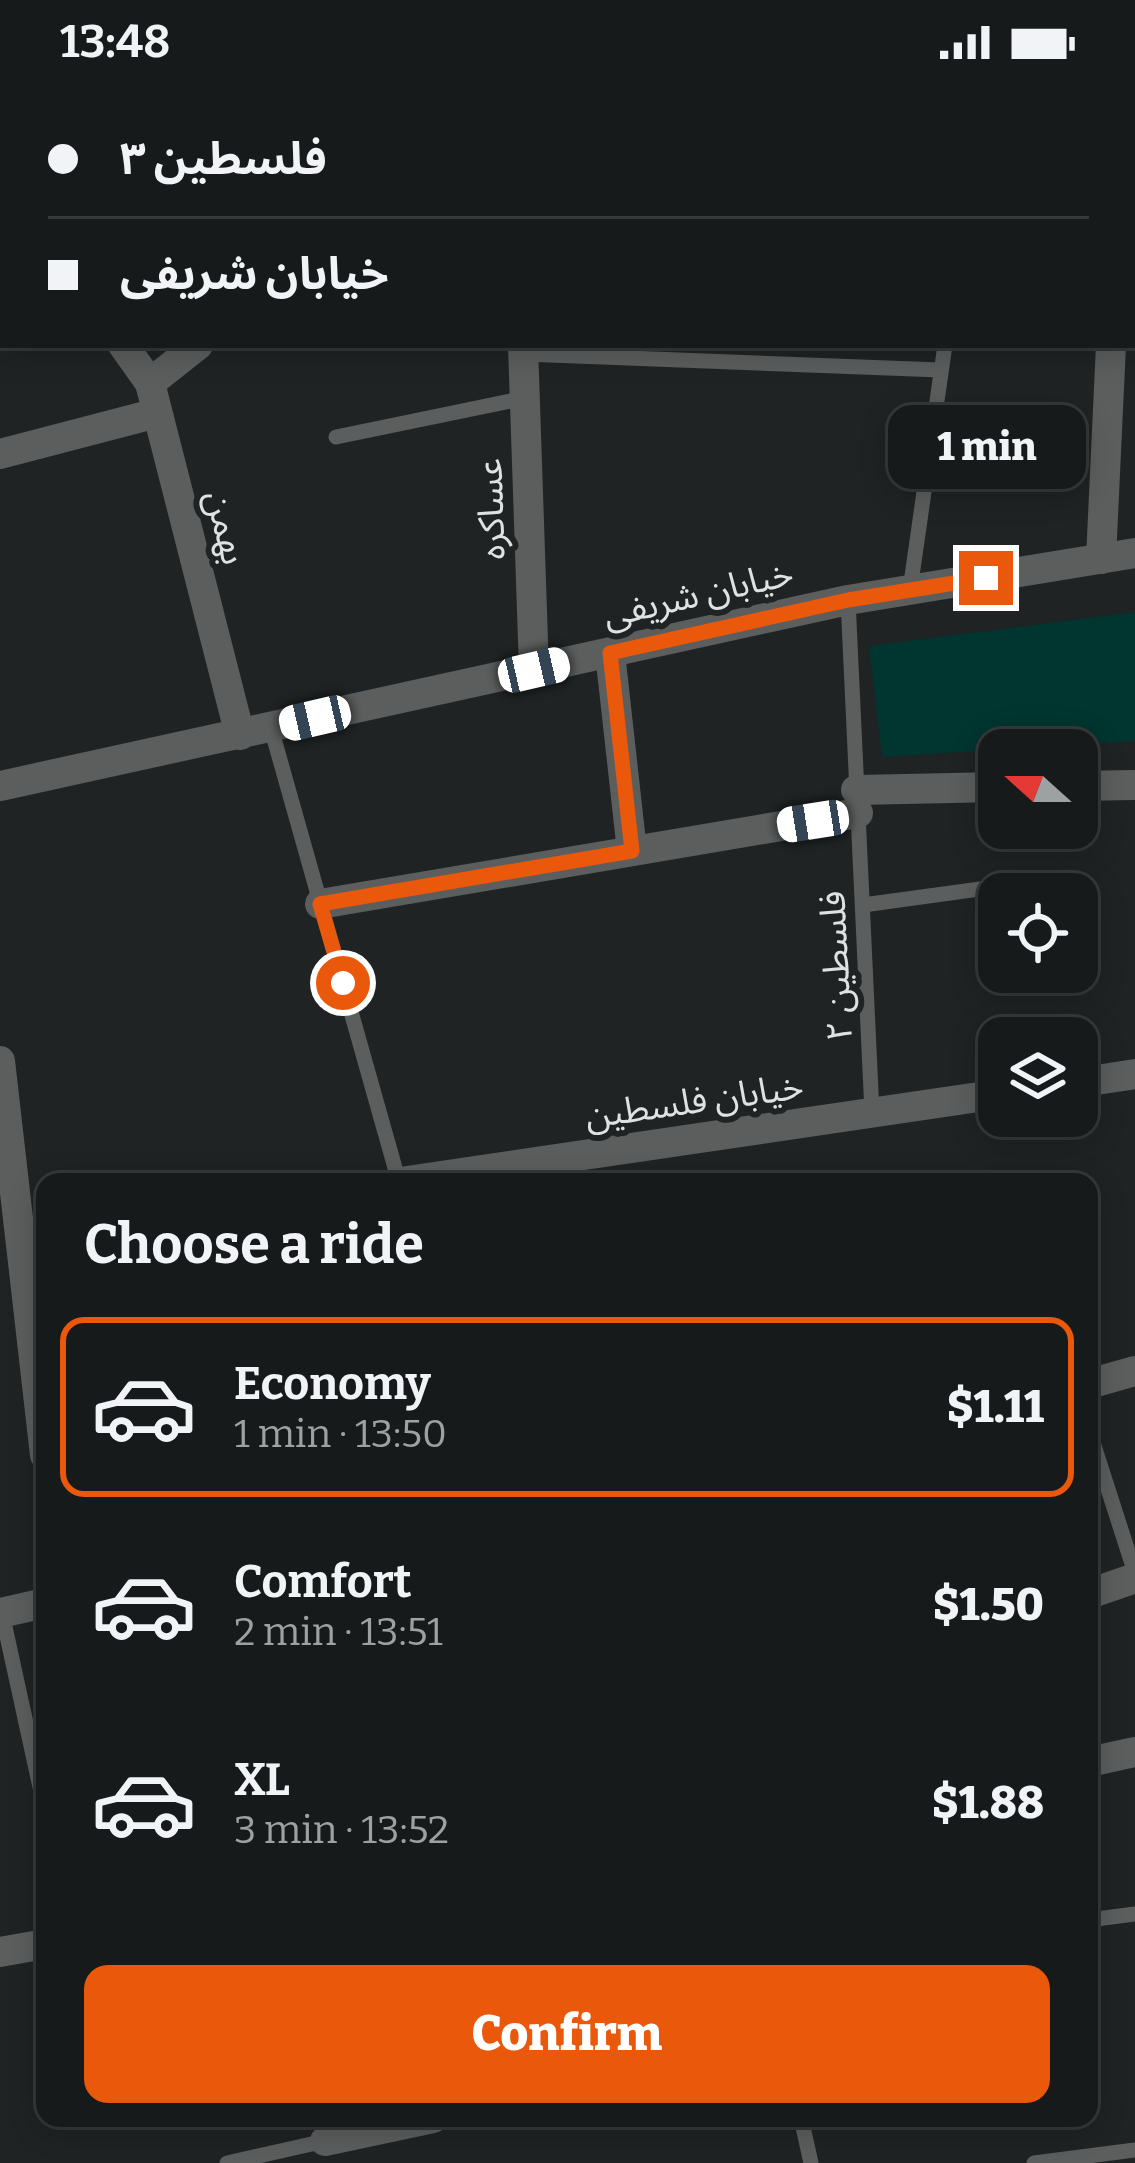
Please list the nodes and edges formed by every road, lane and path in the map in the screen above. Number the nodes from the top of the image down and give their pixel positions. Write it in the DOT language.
graph roads {
  1 [pos="125,348"];
  2 [pos="196,348"];
  3 [pos="945,348"];
  4 [pos="1111,348"];
  5 [pos="524,350"];
  6 [pos="734,354"];
  7 [pos="941,370"];
  8 [pos="154,398"];
  9 [pos="525,398"];
  10 [pos="336,437"];
  11 [pos="0,454"];
  12 [pos="1135,553"];
  13 [pos="1101,559"];
  14 [pos="910,590"];
  15 [pos="848,600"];
  16 [pos="610,653"];
  17 [pos="534,670"];
  18 [pos="256,732"];
  19 [pos="1,780"];
  20 [pos="1135,785"];
  21 [pos="1098,786"];
  22 [pos="978,789"];
  23 [pos="857,802"];
  24 [pos="632,851"];
  25 [pos="978,889"];
  26 [pos="320,904"];
  27 [pos="863,905"];
  28 [pos="0,1061"];
  29 [pos="1135,1074"];
  30 [pos="1098,1080"];
  31 [pos="978,1097"];
  32 [pos="872,1113"];
  33 [pos="397,1173"];
  34 [pos="509,1173"];
  35 [pos="22,1237"];
  36 [pos="36,1370"];
  37 [pos="1135,1371"];
  38 [pos="1098,1381"];
  39 [pos="1098,1458"];
  40 [pos="1135,1575"];
  41 [pos="1098,1590"];
  42 [pos="36,1606"];
  43 [pos="1,1613"];
  44 [pos="1135,1752"];
  45 [pos="1098,1760"];
  46 [pos="36,1770"];
  47 [pos="1135,1914"];
  48 [pos="1098,1919"];
  49 [pos="36,1946"];
  50 [pos="0,1952"];
  51 [pos="391,2127"];
  52 [pos="804,2127"];
  53 [pos="325,2141"];
  54 [pos="1135,2150"];
  55 [pos="227,2163"];
  56 [pos="811,2163"];
  57 [pos="1034,2163"];
  1 -- 8 [label="street, بهمن"];
  2 -- 8 [label="street"];
  3 -- 7 [label="lane"];
  4 -- 13 [label="street"];
  5 -- 6 [label="lane"];
  5 -- 9 [label="street, عساکره"];
  6 -- 7 [label="lane"];
  7 -- 14 [label="lane"];
  8 -- 11 [label="street"];
  8 -- 18 [label="street, بهمن"];
  9 -- 10 [label="lane"];
  9 -- 17 [label="street, عساکره"];
  12 -- 13 [label="street, خیابان شریفی"];
  13 -- 14 [label="street, خیابان شریفی"];
  14 -- 15 [label="street, خیابان شریفی"];
  15 -- 16 [label="street, خیابان شریفی"];
  15 -- 23 [label="lane, فلسطین ۲"];
  16 -- 17 [label="street, خیابان شریفی"];
  16 -- 24 [label="street"];
  17 -- 18 [label="street, خیابان شریفی"];
  18 -- 19 [label="street, خیابان شریفی"];
  18 -- 26 [label="lane"];
  20 -- 21 [label="street"];
  22 -- 23 [label="street"];
  23 -- 24 [label="street"];
  23 -- 27 [label="lane, فلسطین ۲"];
  24 -- 26 [label="street"];
  25 -- 27 [label="lane"];
  26 -- 33 [label="lane"];
  27 -- 32 [label="lane, فلسطین ۲"];
  28 -- 35 [label="street"];
  29 -- 30 [label="street"];
  31 -- 32 [label="street, خیابان فلسطین"];
  32 -- 34 [label="street, خیابان فلسطین"];
  35 -- 36 [label="street"];
  37 -- 38 [label="street"];
  39 -- 40 [label="lane"];
  40 -- 41 [label="street"];
  42 -- 43 [label="street"];
  43 -- 46 [label="lane"];
  44 -- 45 [label="street"];
  47 -- 48 [label="lane"];
  49 -- 50 [label="street"];
  51 -- 53 [label="street"];
  52 -- 56 [label="lane"];
  53 -- 55 [label="lane"];
  54 -- 57 [label="lane"];
}
